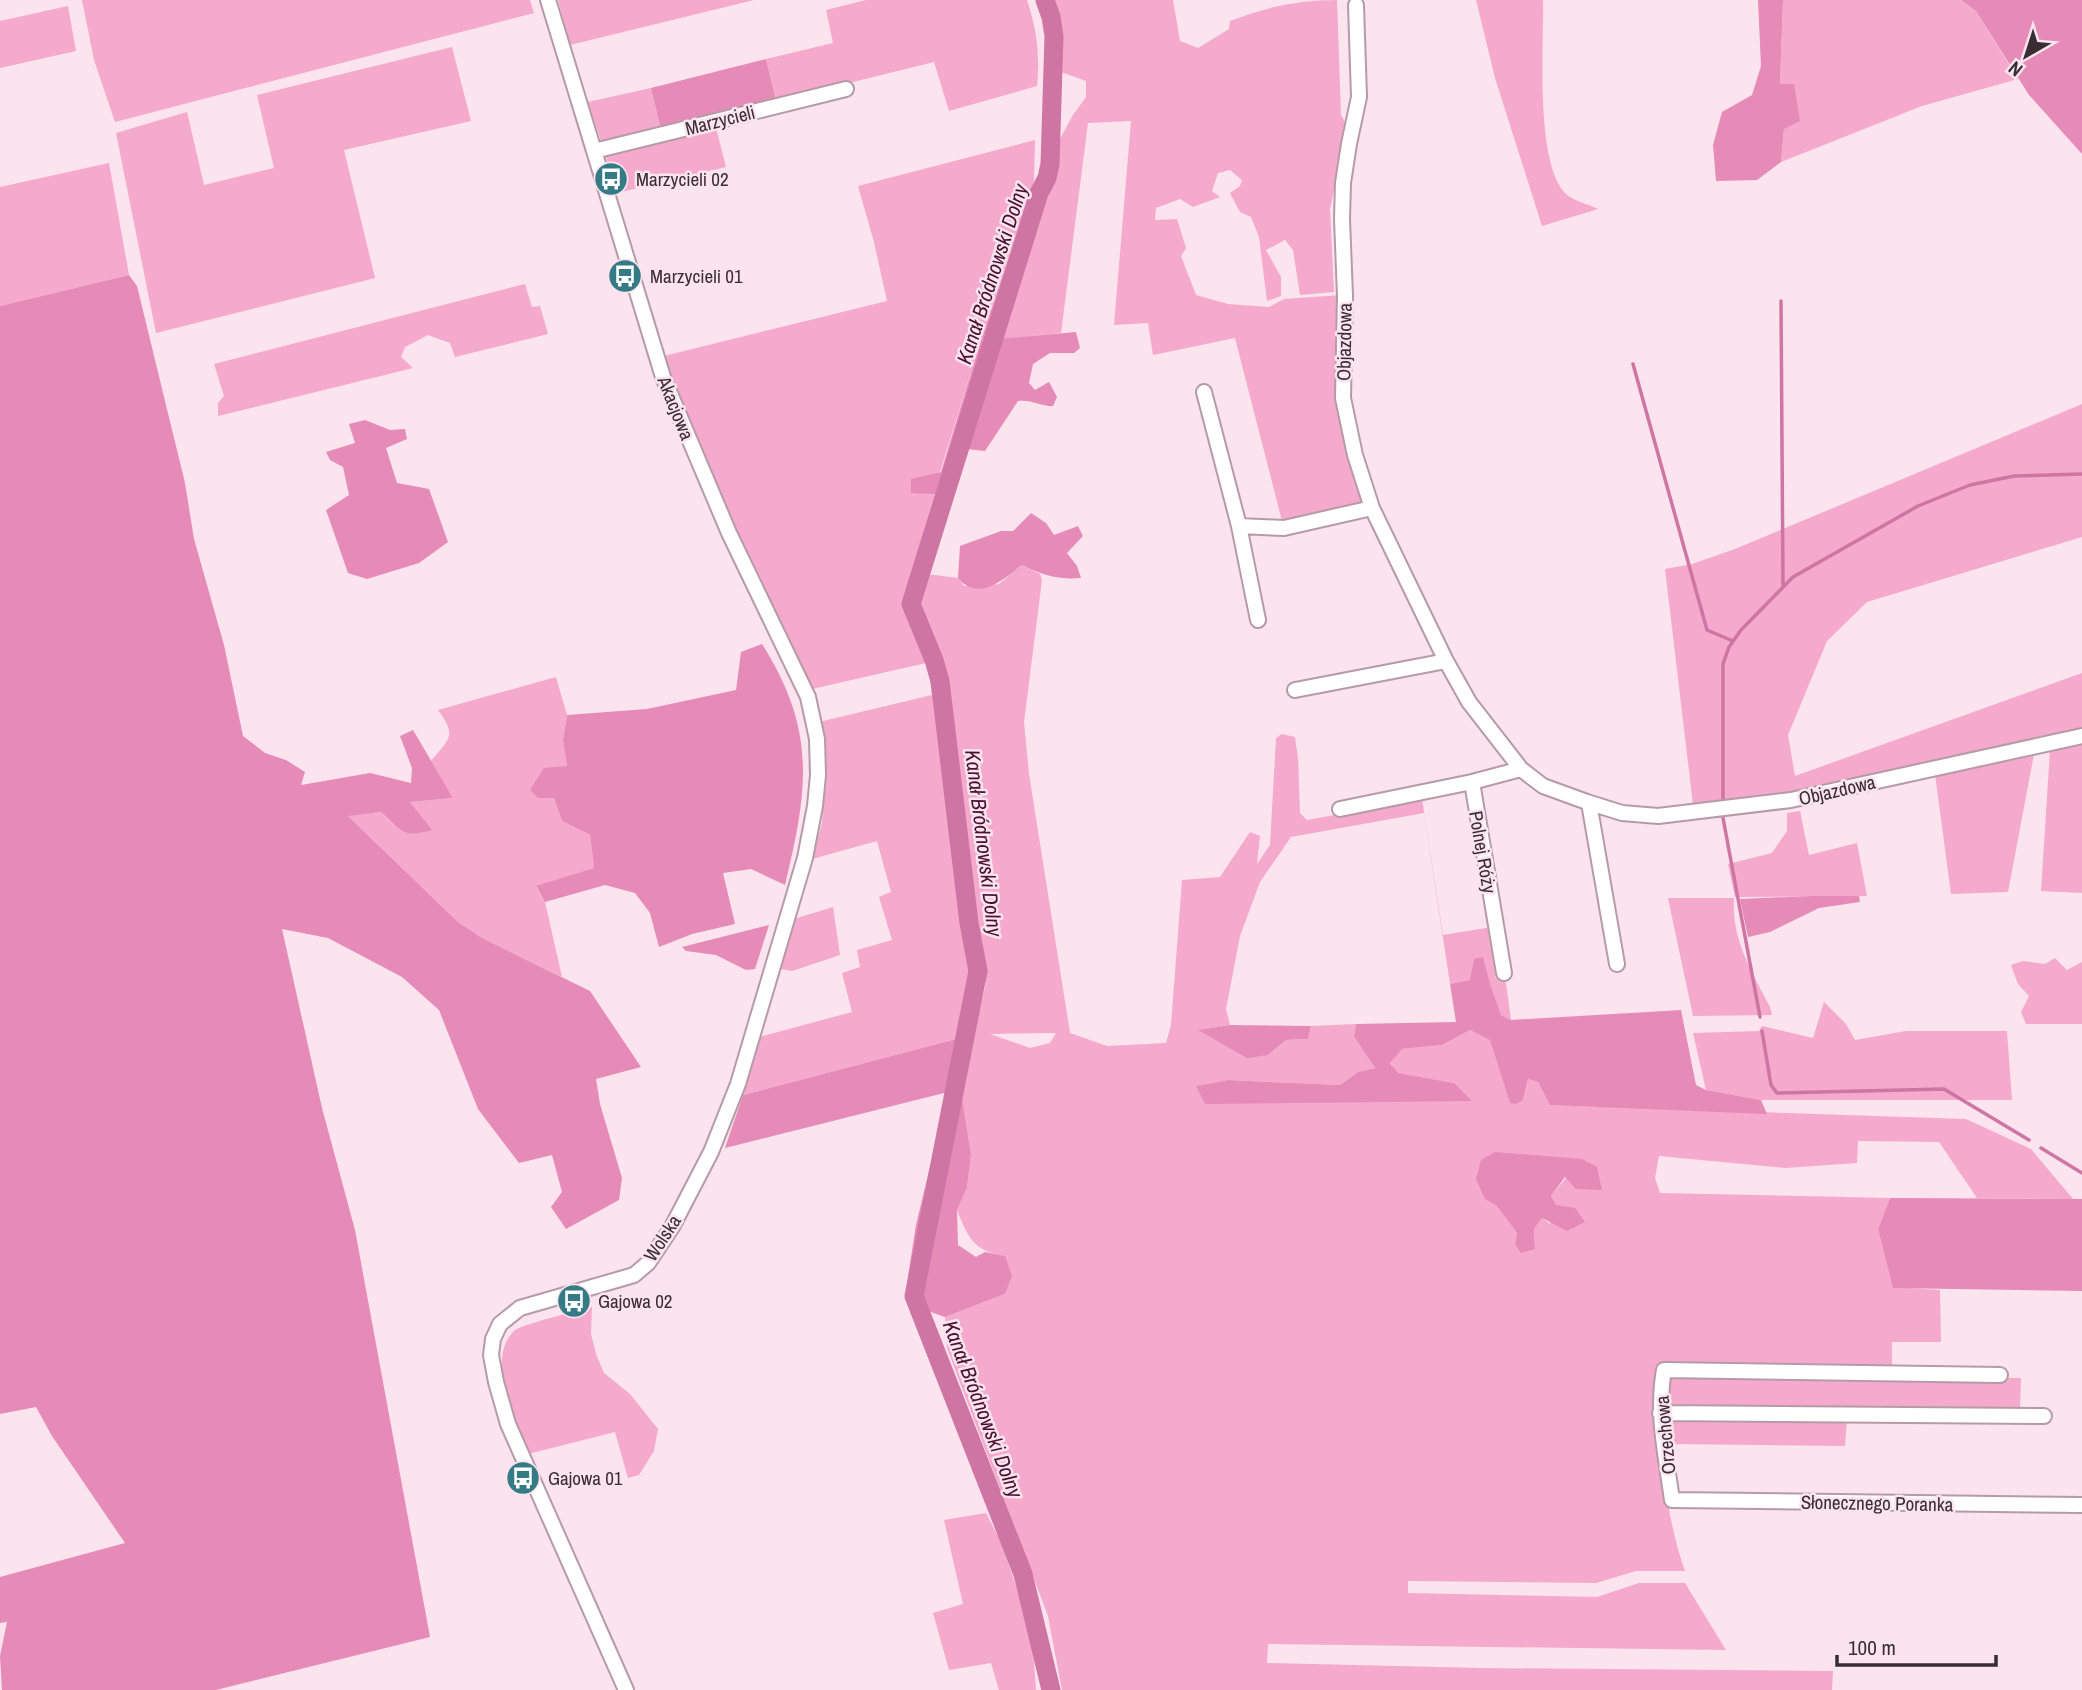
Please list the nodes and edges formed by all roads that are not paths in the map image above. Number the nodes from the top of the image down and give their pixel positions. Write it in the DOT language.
graph roads {
  1 [pos="548,0"];
  2 [pos="1356,5"];
  3 [pos="846,89"];
  4 [pos="594,150"];
  5 [pos="1204,392"];
  6 [pos="1372,508"];
  7 [pos="1239,526"];
  8 [pos="1258,620"];
  9 [pos="1446,661"];
  10 [pos="1295,690"];
  11 [pos="2082,736"];
  12 [pos="1521,769"];
  13 [pos="1472,782"];
  14 [pos="1590,803"];
  15 [pos="815,806"];
  16 [pos="1340,809"];
  17 [pos="1617,964"];
  18 [pos="1504,973"];
  19 [pos="2000,1375"];
  20 [pos="1660,1413"];
  21 [pos="2044,1416"];
  22 [pos="1672,1500"];
  23 [pos="2082,1505"];
  24 [pos="626,1690"];
  1 -- 4 [label="street, Akacjowa"];
  2 -- 6 [label="street, Objazdowa"];
  3 -- 4 [label="street, Marzycieli"];
  4 -- 15 [label="street, Akacjowa"];
  5 -- 7 [label="street"];
  6 -- 7 [label="street"];
  6 -- 9 [label="street, Objazdowa"];
  7 -- 8 [label="street"];
  9 -- 10 [label="street"];
  9 -- 12 [label="street, Objazdowa"];
  11 -- 14 [label="street, Objazdowa"];
  12 -- 13 [label="street"];
  12 -- 14 [label="street, Objazdowa"];
  13 -- 16 [label="street"];
  13 -- 18 [label="street, Polnej Róży"];
  14 -- 17 [label="street"];
  15 -- 24 [label="street, Wolska"];
  19 -- 20 [label="street, Orzechowa"];
  20 -- 21 [label="street"];
  20 -- 22 [label="street, Orzechowa"];
  22 -- 23 [label="street, Słonecznego Poranka"];
}
